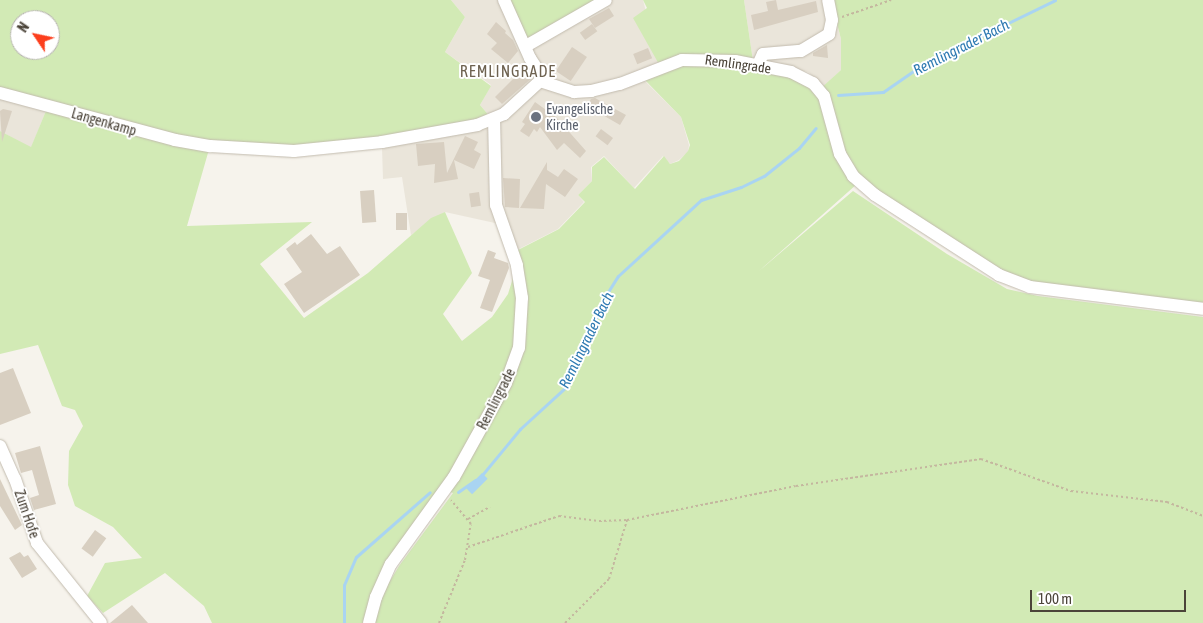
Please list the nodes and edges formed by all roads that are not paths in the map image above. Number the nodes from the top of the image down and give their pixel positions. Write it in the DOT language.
graph roads {
  1 [pos="504,0"];
  2 [pos="606,0"];
  3 [pos="828,0"];
  4 [pos="526,46"];
  5 [pos="758,65"];
  6 [pos="545,81"];
  7 [pos="0,93"];
  8 [pos="494,120"];
  9 [pos="1203,309"];
  10 [pos="0,446"];
  11 [pos="101,623"];
  12 [pos="370,623"];
  1 -- 4 [label="street"];
  2 -- 4 [label="street"];
  3 -- 5 [label="street"];
  4 -- 6 [label="street"];
  5 -- 6 [label="street, Remlingrade"];
  5 -- 9 [label="street, Remlingrade"];
  6 -- 8 [label="street"];
  7 -- 8 [label="street, Langenkamp"];
  8 -- 12 [label="street, Remlingrade"];
  10 -- 11 [label="street, Zum Hofe"];
}
